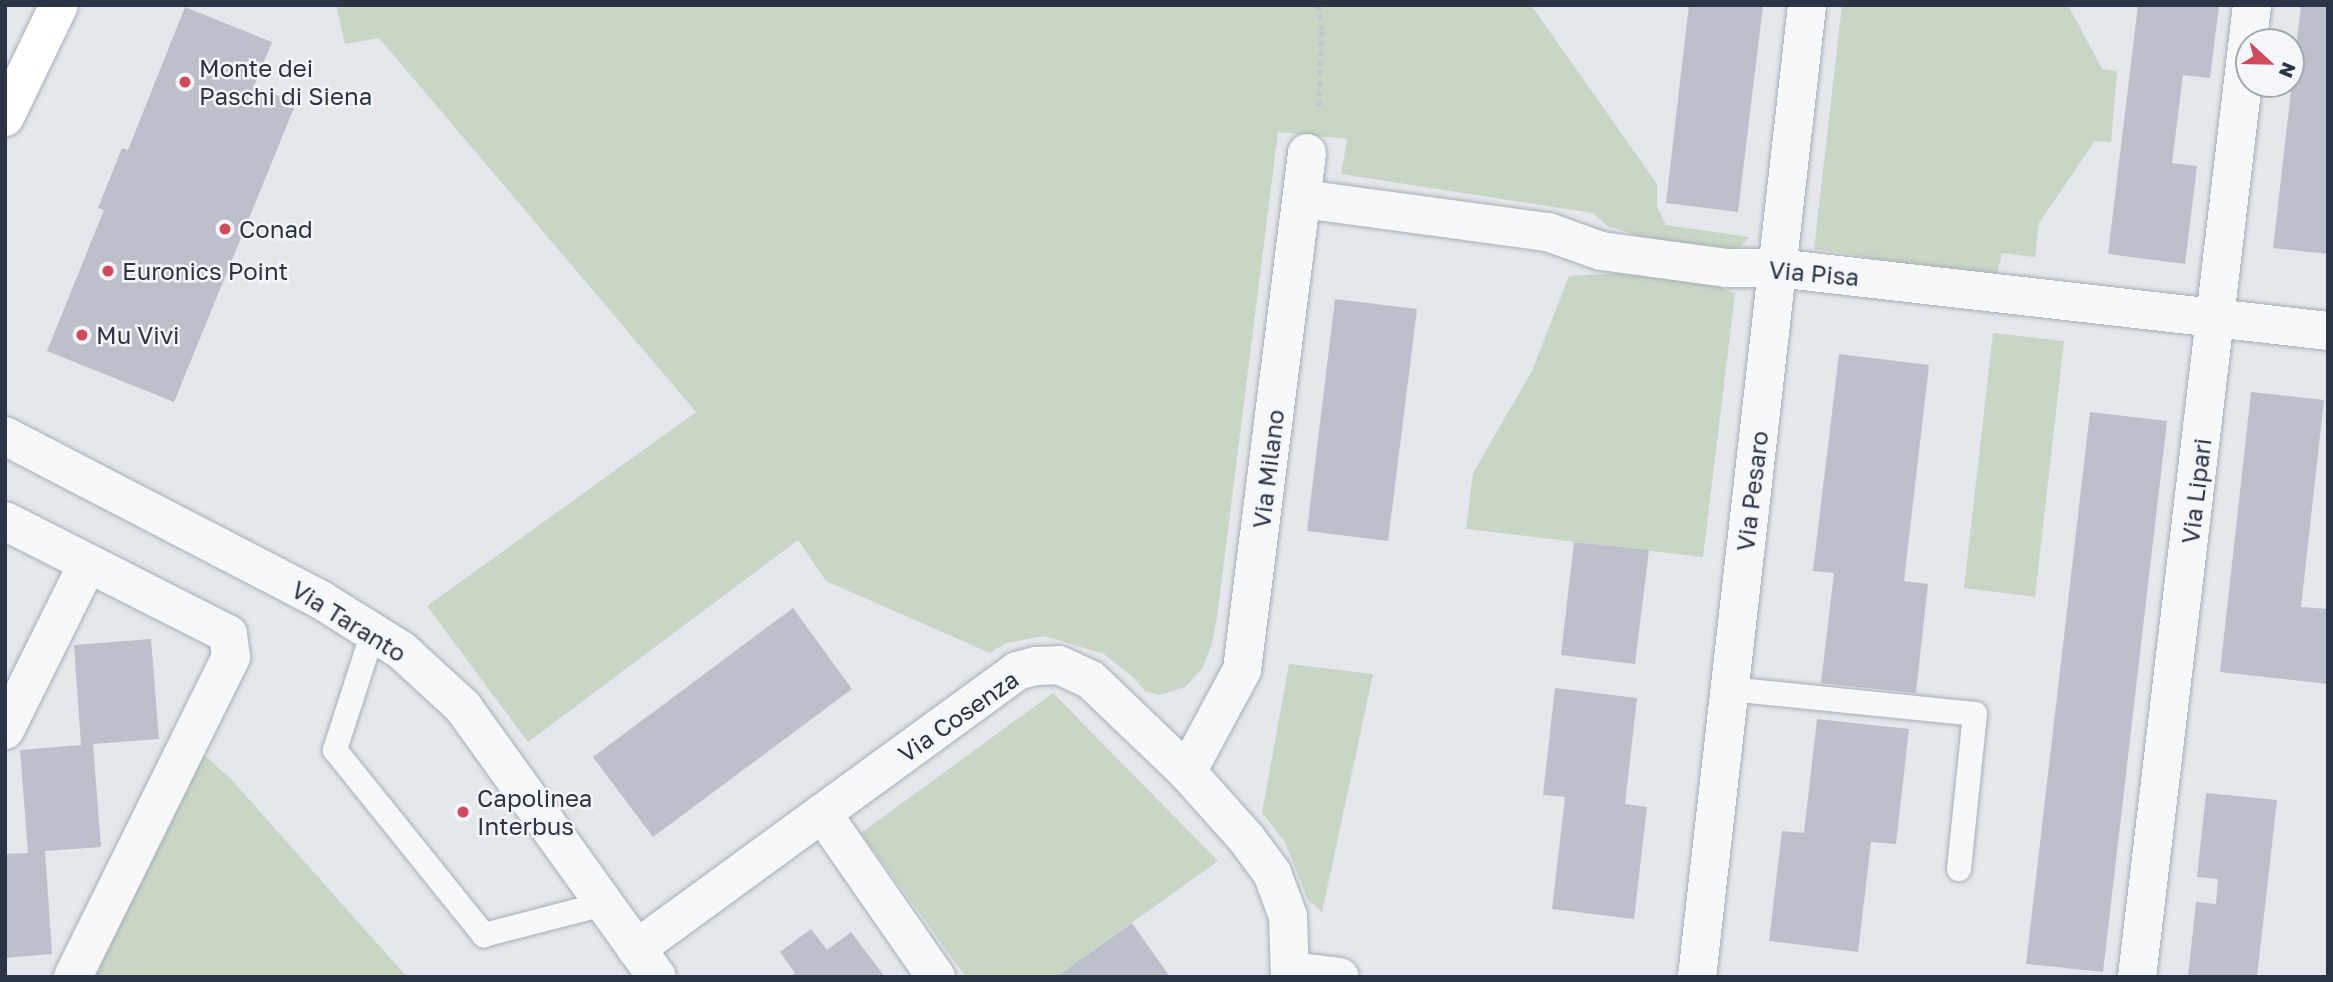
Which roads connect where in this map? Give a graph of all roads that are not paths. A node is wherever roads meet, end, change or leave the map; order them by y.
1 (59, 5) edge
2 (1807, 5) edge
3 (2252, 5) edge
4 (5, 117) edge
5 (1307, 153) road end
6 (1303, 199) junction
7 (1777, 268) junction
8 (2217, 317) junction
9 (2328, 331) edge
10 (5, 436) edge
11 (5, 522) edge
12 (88, 563) junction
13 (373, 632) junction
14 (1729, 689) junction
15 (5, 730) edge
16 (1187, 772) junction
17 (822, 813) junction
18 (1959, 869) dead end
19 (604, 904) junction
20 (647, 963) edge
21 (1290, 974) edge
22 (73, 977) edge
23 (936, 977) edge
24 (1340, 977) edge
25 (1697, 977) edge
26 (2137, 977) edge

1 - 4 street
2 - 7 street, Via Pesaro
3 - 8 street, Via Lipari
5 - 6 street, Via Milano
6 - 7 street, Via Pisa
6 - 16 street, Via Milano
7 - 8 street, Via Pisa
7 - 14 street, Via Pesaro
8 - 9 street, Via Pisa
8 - 26 street, Via Lipari
10 - 13 street, Via Taranto
11 - 12 street
12 - 15 street
12 - 22 street
13 - 19 street, Via Taranto
13 - 19 lane
14 - 18 lane
14 - 25 street, Via Pesaro
16 - 17 street, Via Cosenza
16 - 21 street, Via Cosenza
17 - 20 street, Via Cosenza
17 - 23 street
19 - 20 street, Via Taranto
21 - 24 street

